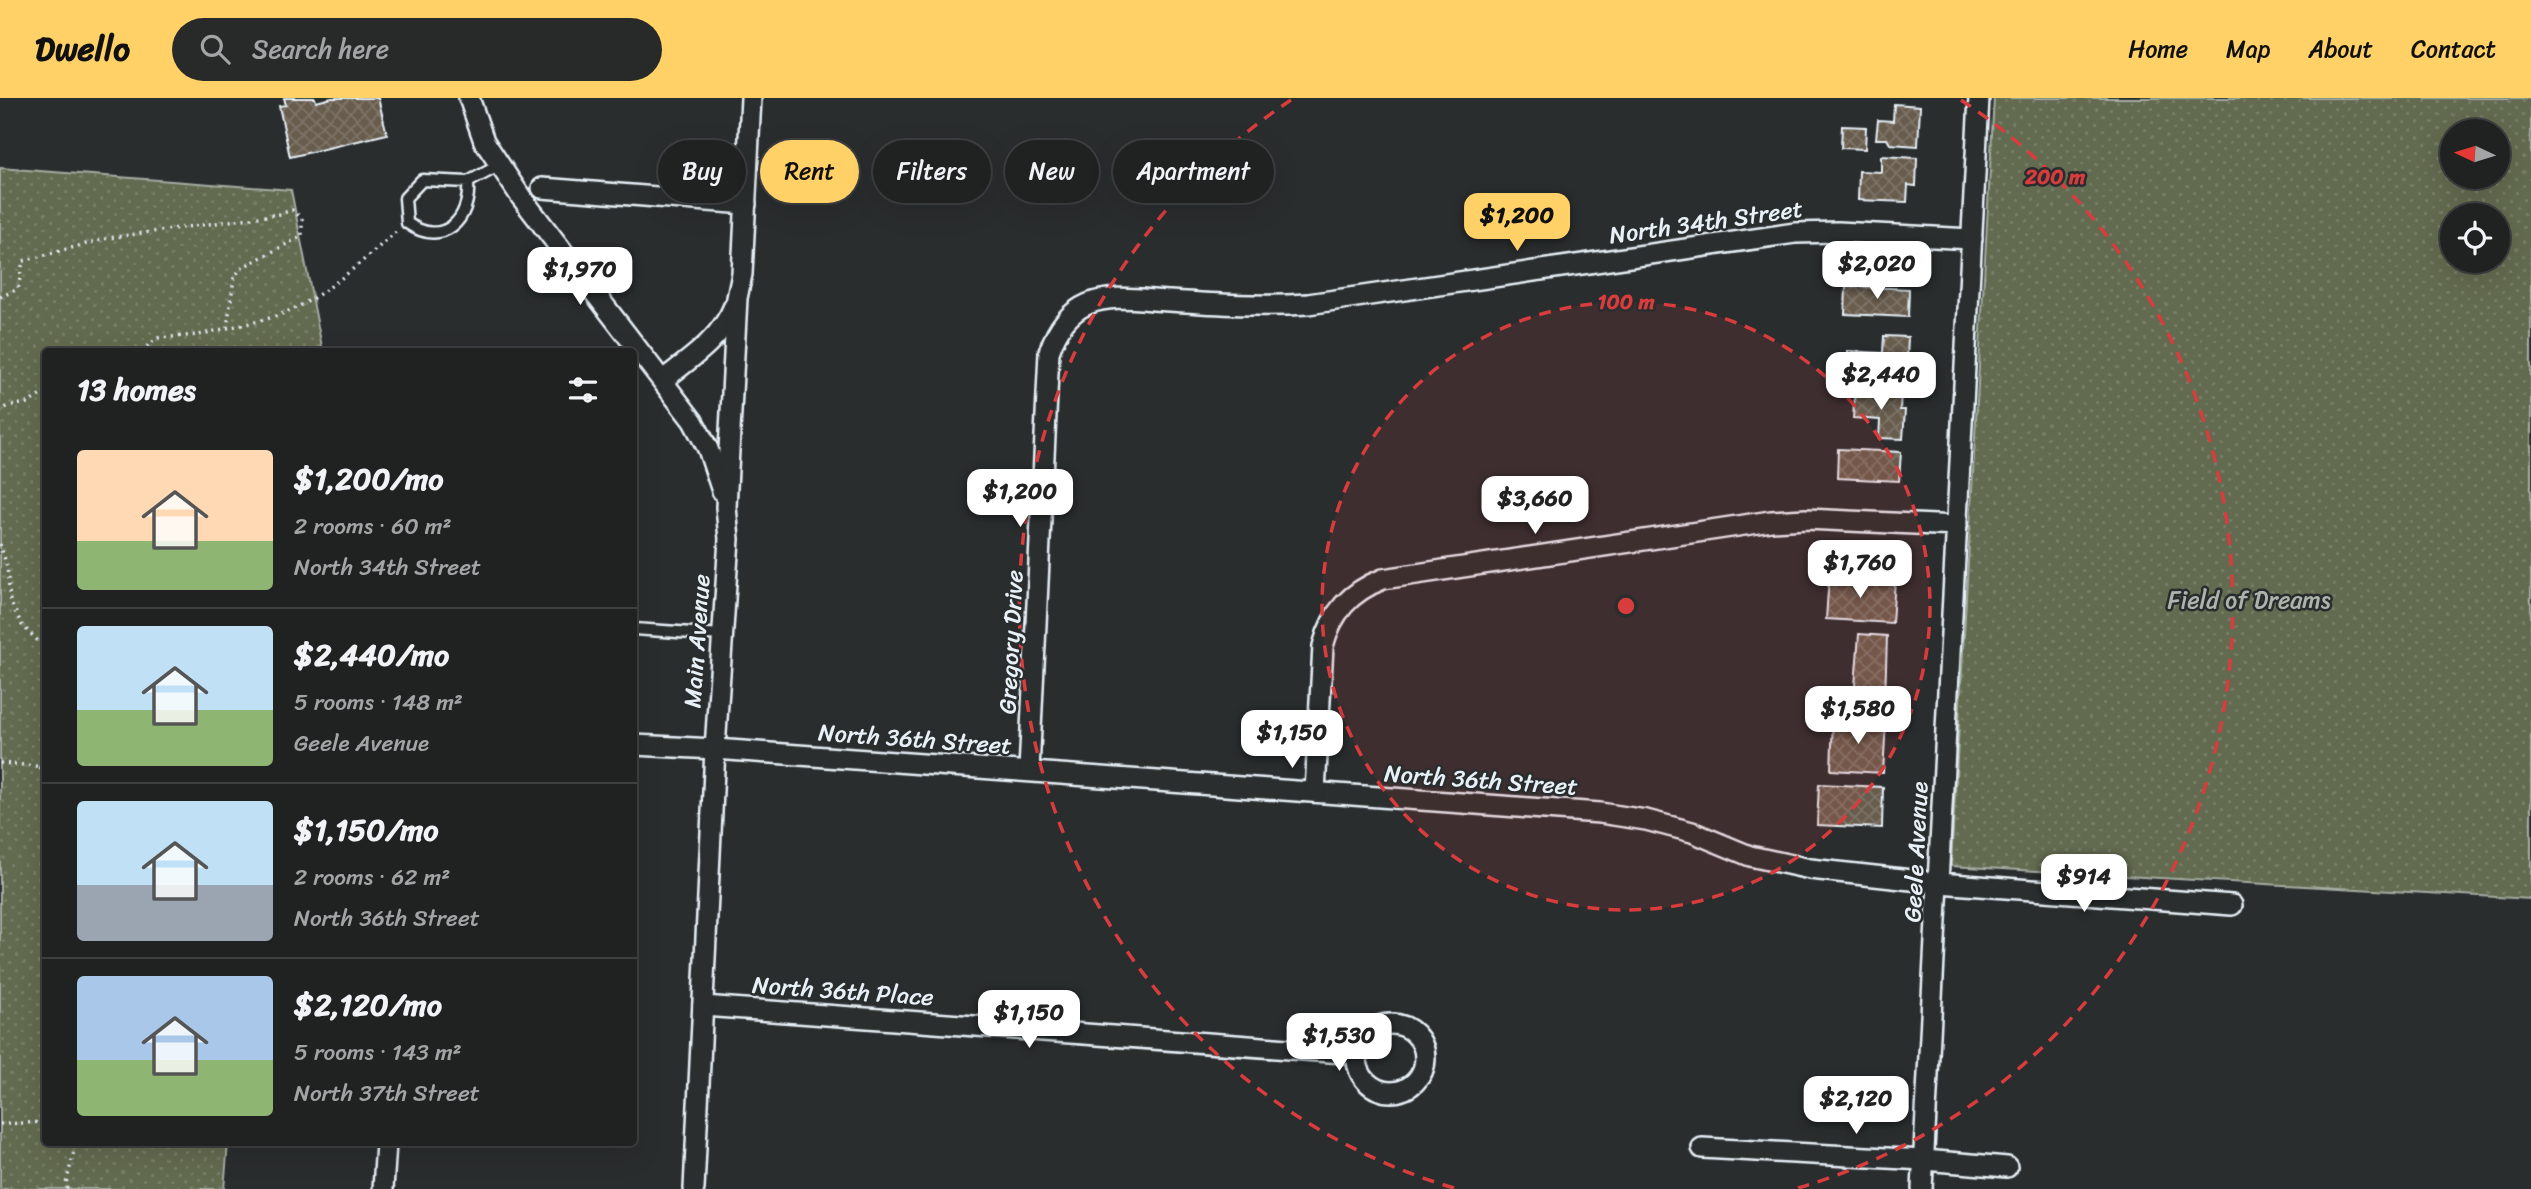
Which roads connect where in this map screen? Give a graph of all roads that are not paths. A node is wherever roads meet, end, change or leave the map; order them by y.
1 (469, 98) edge
2 (751, 98) edge
3 (1979, 98) edge
4 (500, 165) junction
5 (468, 182) junction
6 (542, 188) dead end
7 (746, 204) junction
8 (1972, 239) junction
9 (737, 298) junction
10 (1073, 312) joint
11 (663, 380) junction
12 (726, 507) junction
13 (1957, 526) junction
14 (637, 629) edge
15 (722, 635) junction
16 (637, 745) edge
17 (715, 749) junction
18 (1029, 771) junction
19 (1315, 792) junction
20 (1938, 883) junction
21 (2232, 905) dead end
22 (703, 1006) junction
23 (1357, 1054) dead end
24 (386, 1146) edge
25 (1702, 1148) dead end
26 (1924, 1160) junction
27 (2007, 1167) dead end
28 (383, 1189) edge
29 (694, 1189) edge
30 (1922, 1189) edge

1 - 4 street
2 - 7 street, Main Avenue
3 - 8 street, Geele Avenue
4 - 5 lane
4 - 11 street
5 - 5 lane
6 - 7 street
7 - 9 street, Main Avenue
8 - 10 street, North 34th Street
8 - 13 street, Geele Avenue
9 - 11 street
9 - 12 street, Main Avenue
10 - 18 street, Gregory Drive
11 - 12 street
12 - 15 street, Main Avenue
13 - 19 street
13 - 20 street, Geele Avenue
14 - 15 lane
15 - 17 street, Main Avenue
16 - 17 street, North 36th Street
17 - 18 street, North 36th Street
17 - 22 street, Main Avenue
18 - 19 street, North 36th Street
19 - 20 street, North 36th Street
20 - 21 street, North 36th Street
20 - 26 street, Geele Avenue
22 - 23 street, North 36th Place
22 - 29 street, Main Avenue
24 - 28 street
25 - 26 street
26 - 27 street
26 - 30 street, Geele Avenue

